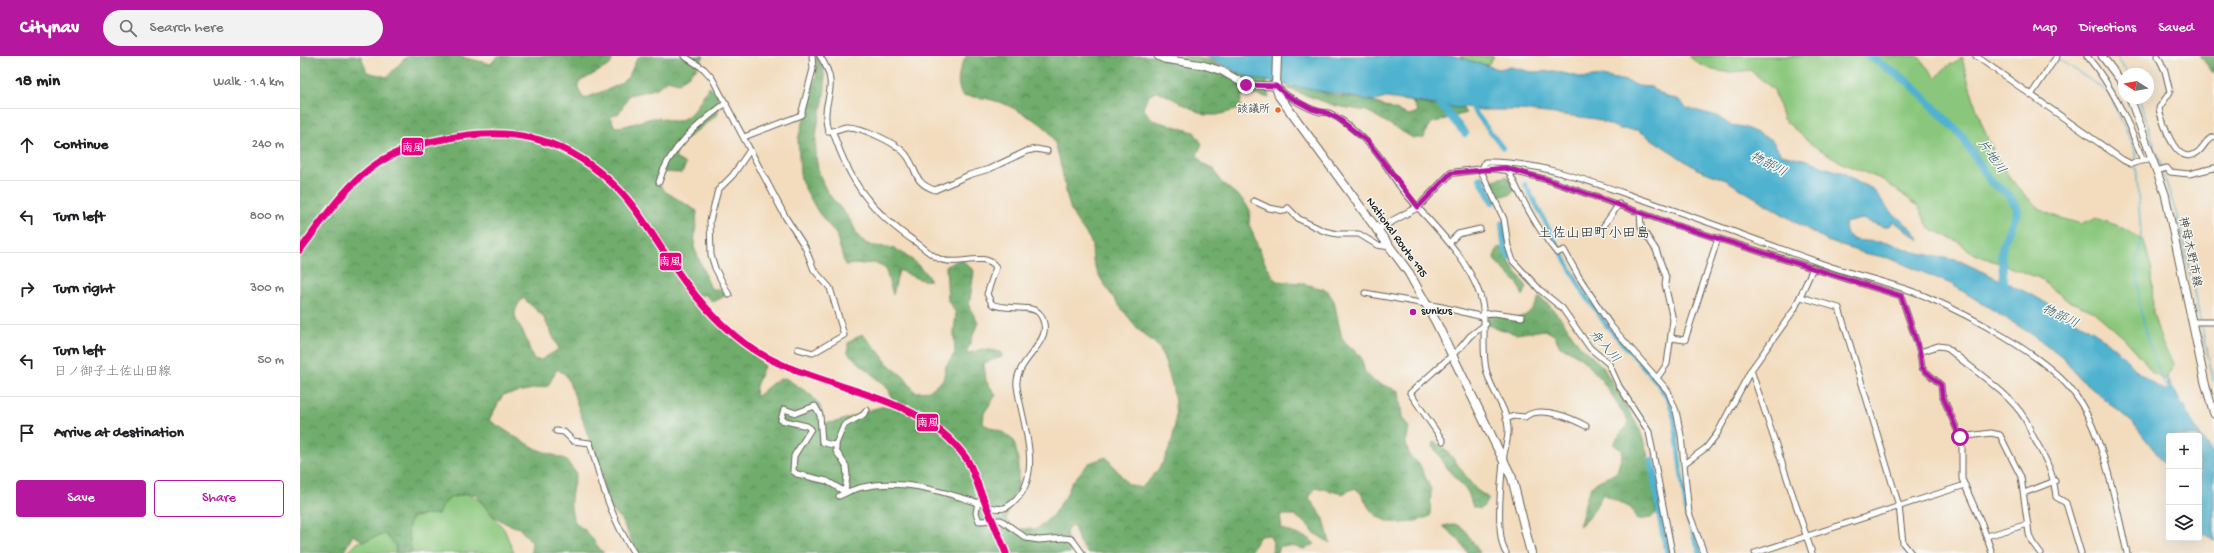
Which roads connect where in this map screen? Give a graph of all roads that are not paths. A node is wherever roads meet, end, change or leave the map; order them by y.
1 (684, 56) edge
2 (812, 56) edge
3 (820, 56) edge
4 (1158, 56) edge
5 (1277, 56) edge
6 (1976, 56) edge
7 (2087, 56) edge
8 (2102, 56) edge
9 (2158, 56) edge
10 (2055, 58) edge
11 (2118, 77) edge
12 (1276, 84) junction
13 (2031, 95) junction
14 (726, 103) junction
15 (2133, 104) edge
16 (833, 132) junction
17 (744, 137) junction
18 (2214, 137) edge
19 (750, 150) junction
20 (1047, 151) dead end
21 (2151, 158) junction
22 (2143, 161) junction
23 (2214, 168) edge
24 (1508, 170) junction
25 (1481, 171) junction
26 (2156, 171) junction
27 (659, 182) dead end
28 (1254, 201) dead end
29 (1619, 204) junction
30 (1418, 207) junction
31 (1640, 213) junction
32 (1480, 229) dead end
33 (1376, 230) junction
34 (1601, 230) dead end
35 (1718, 238) junction
36 (1450, 242) junction
37 (1390, 248) junction
38 (1813, 268) junction
39 (1365, 293) dead end
40 (729, 294) dead end
41 (1801, 297) junction
42 (1426, 304) junction
43 (1483, 316) junction
44 (1522, 317) dead end
45 (2193, 322) junction
46 (2214, 322) edge
47 (1486, 324) junction
48 (1672, 338) junction
49 (798, 349) dead end
50 (1920, 352) junction
51 (1453, 354) junction
52 (1751, 370) junction
53 (1657, 378) junction
54 (867, 410) dead end
55 (2214, 414) edge
56 (1506, 419) junction
57 (1586, 426) dead end
58 (556, 431) dead end
59 (1960, 437) junction
60 (1444, 441) dead end
61 (836, 444) junction
62 (1503, 460) junction
63 (1685, 463) junction
64 (2055, 481) junction
65 (1964, 485) junction
66 (845, 492) junction
67 (2024, 493) junction
68 (839, 496) dead end
69 (978, 502) junction
70 (1899, 506) junction
71 (2028, 524) junction
72 (1807, 536) junction
73 (1987, 536) junction
74 (634, 553) edge
75 (1082, 553) edge
76 (1506, 553) edge
77 (1531, 553) edge
78 (1672, 553) edge
79 (1704, 553) edge
80 (1755, 553) edge
81 (1812, 553) edge
82 (1911, 553) edge
83 (1992, 553) edge
84 (2040, 553) edge
85 (2081, 553) edge
86 (2127, 553) edge

1 - 14 street
2 - 17 street
3 - 16 street
4 - 12 main road
5 - 12 highway, National Route 195
6 - 13 street
7 - 22 street
8 - 11 main road
9 - 18 street
10 - 13 street
12 - 30 street
12 - 33 highway, National Route 195
13 - 22 street
14 - 17 street
14 - 27 street
15 - 21 main road, 神母木野市線
16 - 20 street
16 - 69 street
17 - 19 street
19 - 40 street
19 - 49 street
21 - 22 street
21 - 26 main road, 神母木野市線
23 - 26 street
24 - 25 street
24 - 29 street
24 - 53 street
25 - 30 street
25 - 78 street
25 - 86 street
26 - 45 main road, 神母木野市線
28 - 37 street
29 - 31 street
29 - 34 street
30 - 33 street
30 - 36 street
31 - 35 street
31 - 48 street
32 - 36 street
33 - 37 highway, National Route 195
35 - 38 street
35 - 48 street
36 - 43 street
37 - 42 highway, National Route 195
38 - 41 street
38 - 50 street
39 - 42 street
41 - 52 street
41 - 70 street
42 - 43 street
42 - 51 highway, National Route 195
43 - 44 street
43 - 47 street
45 - 46 street
45 - 55 main road, 神母木野市線
47 - 51 street
47 - 56 street
48 - 53 street
50 - 59 street
50 - 64 street
51 - 60 street
51 - 62 highway, National Route 195
52 - 63 street
52 - 72 street
53 - 63 street
54 - 61 street
56 - 57 street
56 - 62 street
58 - 74 street
59 - 65 street
59 - 67 street
61 - 66 street
61 - 66 street
62 - 76 street
62 - 77 highway, National Route 195
63 - 79 street
64 - 67 street
64 - 85 street
65 - 70 street
65 - 73 street
66 - 68 street
66 - 69 street
67 - 71 street
69 - 75 street
70 - 72 street
70 - 82 street
71 - 73 street
71 - 84 street
72 - 80 street
72 - 81 street
73 - 83 street

